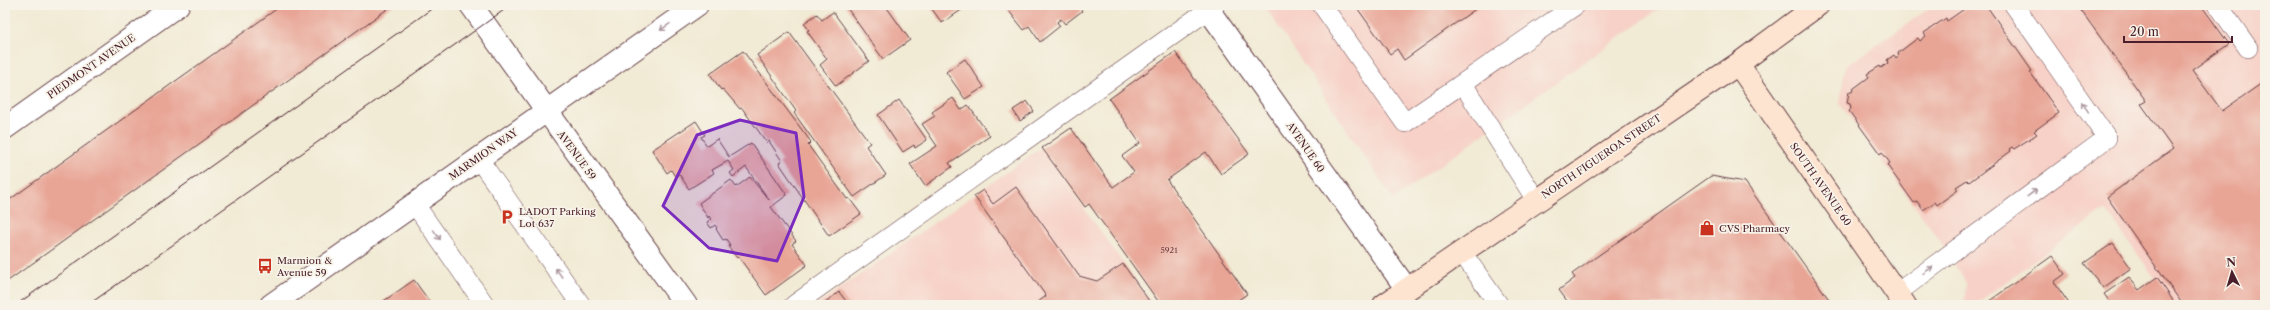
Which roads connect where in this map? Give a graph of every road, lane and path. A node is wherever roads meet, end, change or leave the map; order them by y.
1 (178, 5) edge
2 (470, 5) edge
3 (697, 5) edge
4 (1322, 5) edge
5 (1576, 5) edge
6 (1818, 5) edge
7 (2014, 5) edge
8 (2218, 5) edge
9 (1209, 6) edge
10 (2248, 48) dead end
11 (1738, 64) junction
12 (1463, 84) junction
13 (545, 111) junction
14 (5, 128) edge
15 (478, 158) junction
16 (1536, 200) junction
17 (414, 203) junction
18 (1461, 251) junction
19 (1406, 288) junction
20 (1901, 299) edge
21 (271, 305) edge
22 (485, 305) edge
23 (581, 305) edge
24 (686, 305) edge
25 (794, 305) edge
26 (1384, 305) edge
27 (1499, 305) edge

1 - 14 street, PIEDMONT AVENUE
2 - 13 street, AVENUE 59
3 -> 13 street, MARMION WAY
4 - 12 lane
5 - 12 lane
6 - 11 main road, NORTH FIGUEROA STREET
20 -> 7 lane
8 - 10 lane
9 - 19 street, AVENUE 60
9 - 25 lane
11 - 16 main road, NORTH FIGUEROA STREET
11 - 20 main road, SOUTH AVENUE 60
12 - 16 lane
13 - 15 street, MARMION WAY
13 - 24 street, AVENUE 59
15 - 17 street, MARMION WAY
23 -> 15 lane
16 - 18 main road, NORTH FIGUEROA STREET
17 - 21 street, MARMION WAY
17 -> 22 lane
18 - 19 main road, NORTH FIGUEROA STREET
18 - 27 lane
19 - 26 main road, NORTH FIGUEROA STREET

